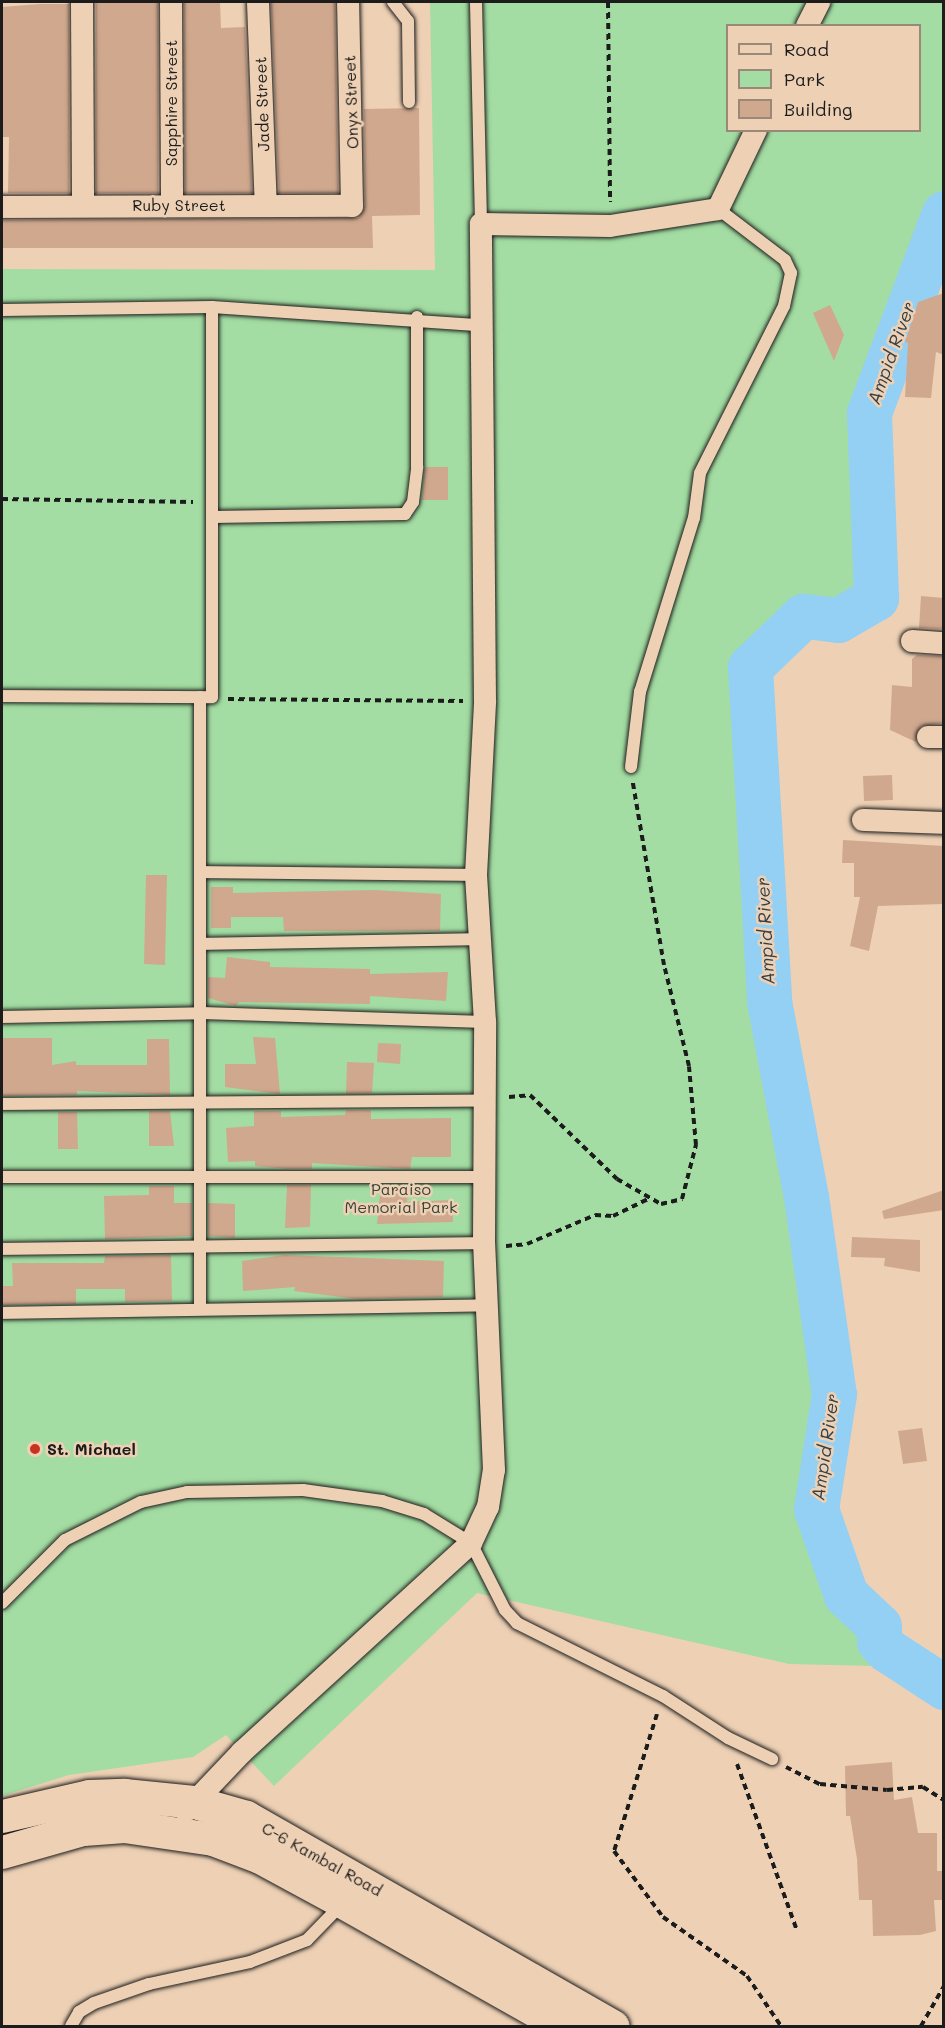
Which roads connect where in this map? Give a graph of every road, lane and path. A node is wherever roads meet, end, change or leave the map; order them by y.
1 (82, 2) edge
2 (171, 2) edge
3 (258, 2) edge
4 (348, 2) edge
5 (393, 2) edge
6 (476, 2) edge
7 (608, 2) edge
8 (819, 2) edge
9 (808, 24) edge
10 (409, 102) dead end
11 (755, 132) edge
12 (354, 202) joint
13 (172, 204) junction
14 (83, 206) junction
15 (266, 206) junction
16 (2, 207) edge
17 (718, 209) junction
18 (481, 224) junction
19 (610, 226) junction
20 (212, 307) junction
21 (2, 310) edge
22 (417, 317) junction
23 (479, 325) junction
24 (2, 499) edge
25 (212, 502) junction
26 (212, 517) junction
27 (912, 641) dead end
28 (944, 643) edge
29 (2, 696) edge
30 (206, 697) junction
31 (485, 701) junction
32 (631, 767) joint
33 (863, 820) dead end
34 (944, 823) edge
35 (200, 872) junction
36 (476, 875) junction
37 (480, 939) junction
38 (201, 944) junction
39 (202, 1013) junction
40 (2, 1017) edge
41 (485, 1022) junction
42 (482, 1101) junction
43 (2, 1104) edge
44 (202, 1104) junction
45 (2, 1177) edge
46 (486, 1177) junction
47 (201, 1180) junction
48 (651, 1198) junction
49 (484, 1244) junction
50 (201, 1246) junction
51 (2, 1249) edge
52 (487, 1305) junction
53 (200, 1307) junction
54 (2, 1313) edge
55 (471, 1543) junction
56 (2, 1602) edge
57 (663, 1696) junction
58 (728, 1738) junction
59 (772, 1759) joint
60 (944, 1800) edge
61 (194, 1802) junction
62 (2, 1816) edge
63 (169, 1830) junction
64 (2, 1852) edge
65 (343, 1902) junction
66 (797, 1931) dead end
67 (944, 1986) edge
68 (72, 2026) edge
69 (563, 2026) edge
70 (613, 2026) edge
71 (781, 2026) edge
72 (921, 2026) edge

1 - 14 street
2 - 13 street, Sapphire Street
3 - 15 street, Jade Street
4 - 12 street, Onyx Street
5 - 10 lane
6 - 18 lane
7 - 19 path
8 - 9 street
11 - 17 street
12 - 15 street, Ruby Street
13 - 14 street, Ruby Street
13 - 15 street, Ruby Street
14 - 16 street, Ruby Street
17 - 19 street
17 - 32 lane
18 - 19 street
18 - 23 street
20 - 21 lane
20 - 22 lane
20 - 25 lane
22 - 23 lane
22 - 26 lane
23 - 31 street
24 - 25 path
25 - 26 lane
26 - 30 lane
27 - 28 street
29 - 30 lane
30 - 31 path
30 - 35 lane
31 - 36 street
32 - 48 path
33 - 34 street
35 - 36 lane
35 - 38 lane
36 - 37 street
37 - 38 lane
37 - 41 street
38 - 39 lane
39 - 40 lane
39 - 41 lane
39 - 44 lane
41 - 42 street
42 - 44 lane
42 - 46 street
42 - 48 path
43 - 44 lane
44 - 47 lane
45 - 47 lane
46 - 47 lane
46 - 49 street
47 - 50 lane
48 - 49 path
49 - 50 lane
49 - 52 street
50 - 51 lane
50 - 53 lane
52 - 53 lane
52 - 55 street
53 - 54 lane
55 - 56 lane
55 - 57 lane
55 - 61 street
57 - 58 lane
57 - 71 path
58 - 59 lane
58 - 66 path
59 - 60 path
61 - 62 main road, C-6 Kambal Road
61 - 63 street
61 - 70 main road, C-6 Kambal Road
63 - 64 main road, C-6 Kambal Road
63 - 65 main road, C-6 Kambal Road
65 - 68 lane
65 - 69 main road, C-6 Kambal Road
67 - 72 path

